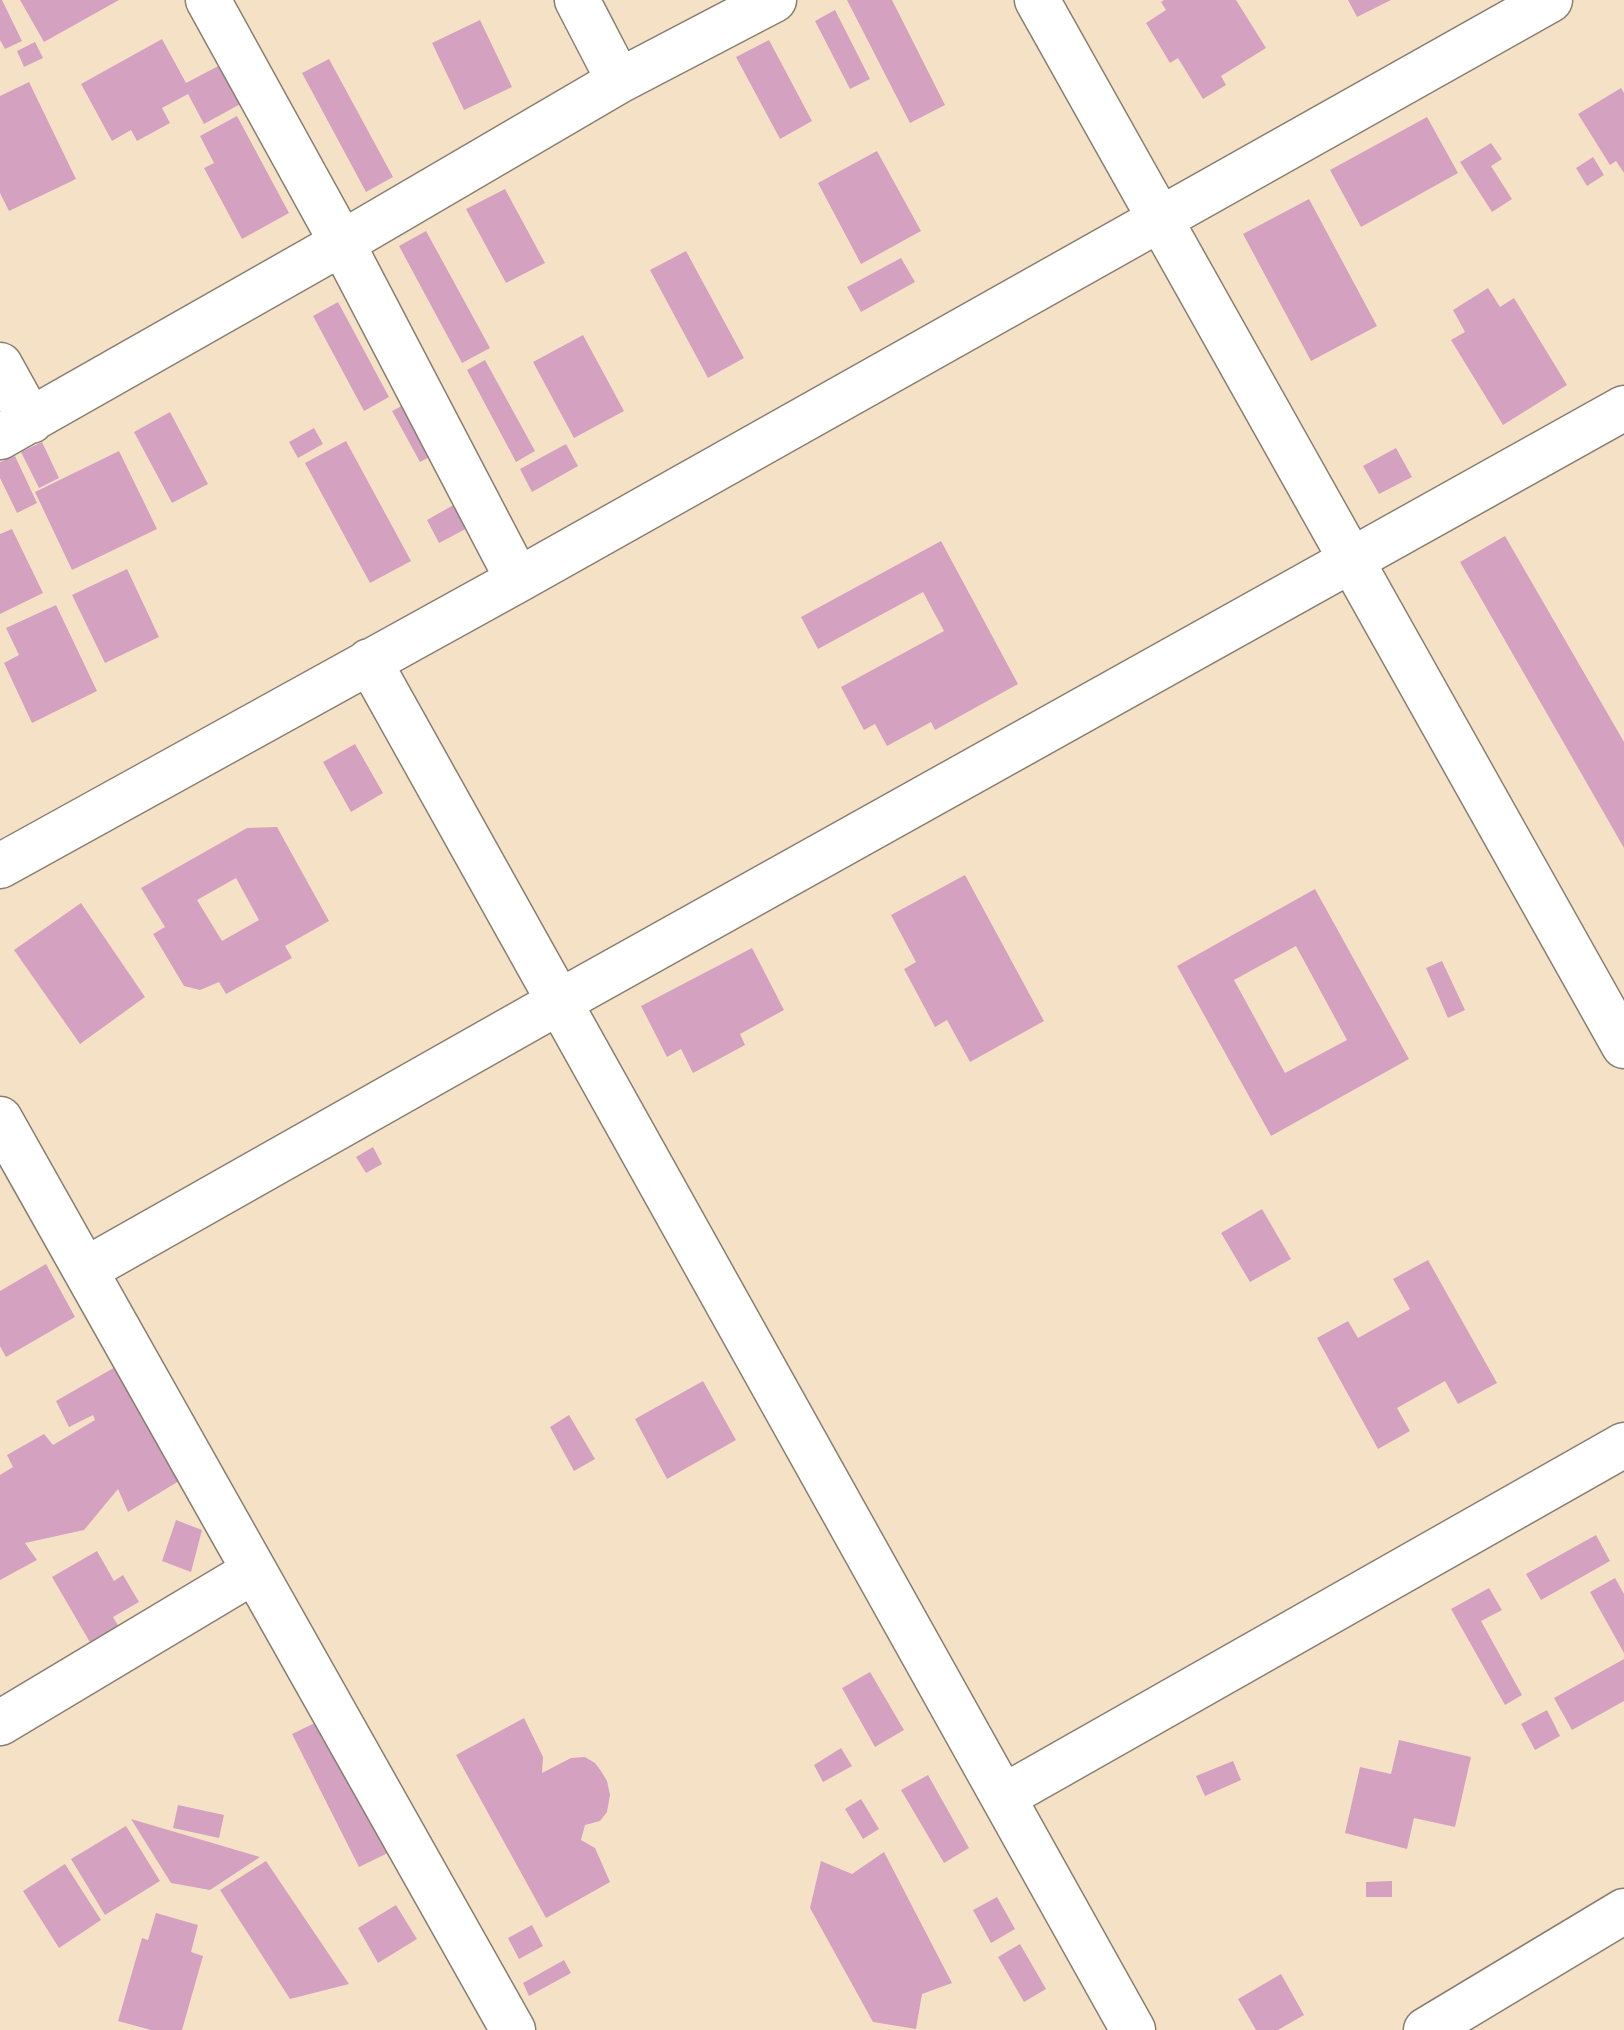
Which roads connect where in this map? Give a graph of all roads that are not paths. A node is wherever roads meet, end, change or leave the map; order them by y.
1 (208, 0) edge
2 (577, 0) edge
3 (774, 0) edge
4 (1037, 0) edge
5 (1550, 0) edge
6 (619, 81) junction
7 (1161, 220) junction
8 (342, 243) junction
9 (0, 365) edge
10 (1624, 408) edge
11 (15, 429) edge
12 (1351, 560) junction
13 (518, 580) junction
14 (369, 661) junction
15 (0, 866) edge
16 (559, 1002) junction
17 (1619, 1026) edge
18 (0, 1119) edge
19 (85, 1270) junction
20 (1624, 1445) edge
21 (254, 1571) junction
22 (0, 1723) edge
23 (1003, 1797) junction
24 (1624, 1911) edge
25 (513, 2030) edge
26 (1133, 2030) edge
27 (1426, 2030) edge

1 - 8 street
2 - 6 street
3 - 6 street
4 - 7 street
5 - 7 street
6 - 8 street
7 - 12 street
7 - 13 street
8 - 11 street
8 - 13 street
9 - 11 street
10 - 12 street
12 - 16 street
12 - 17 street
13 - 14 street
14 - 15 street
14 - 16 street
16 - 19 street
16 - 23 street
18 - 19 street
19 - 21 street
20 - 23 street
21 - 22 street
21 - 25 street
23 - 26 street
24 - 27 street

